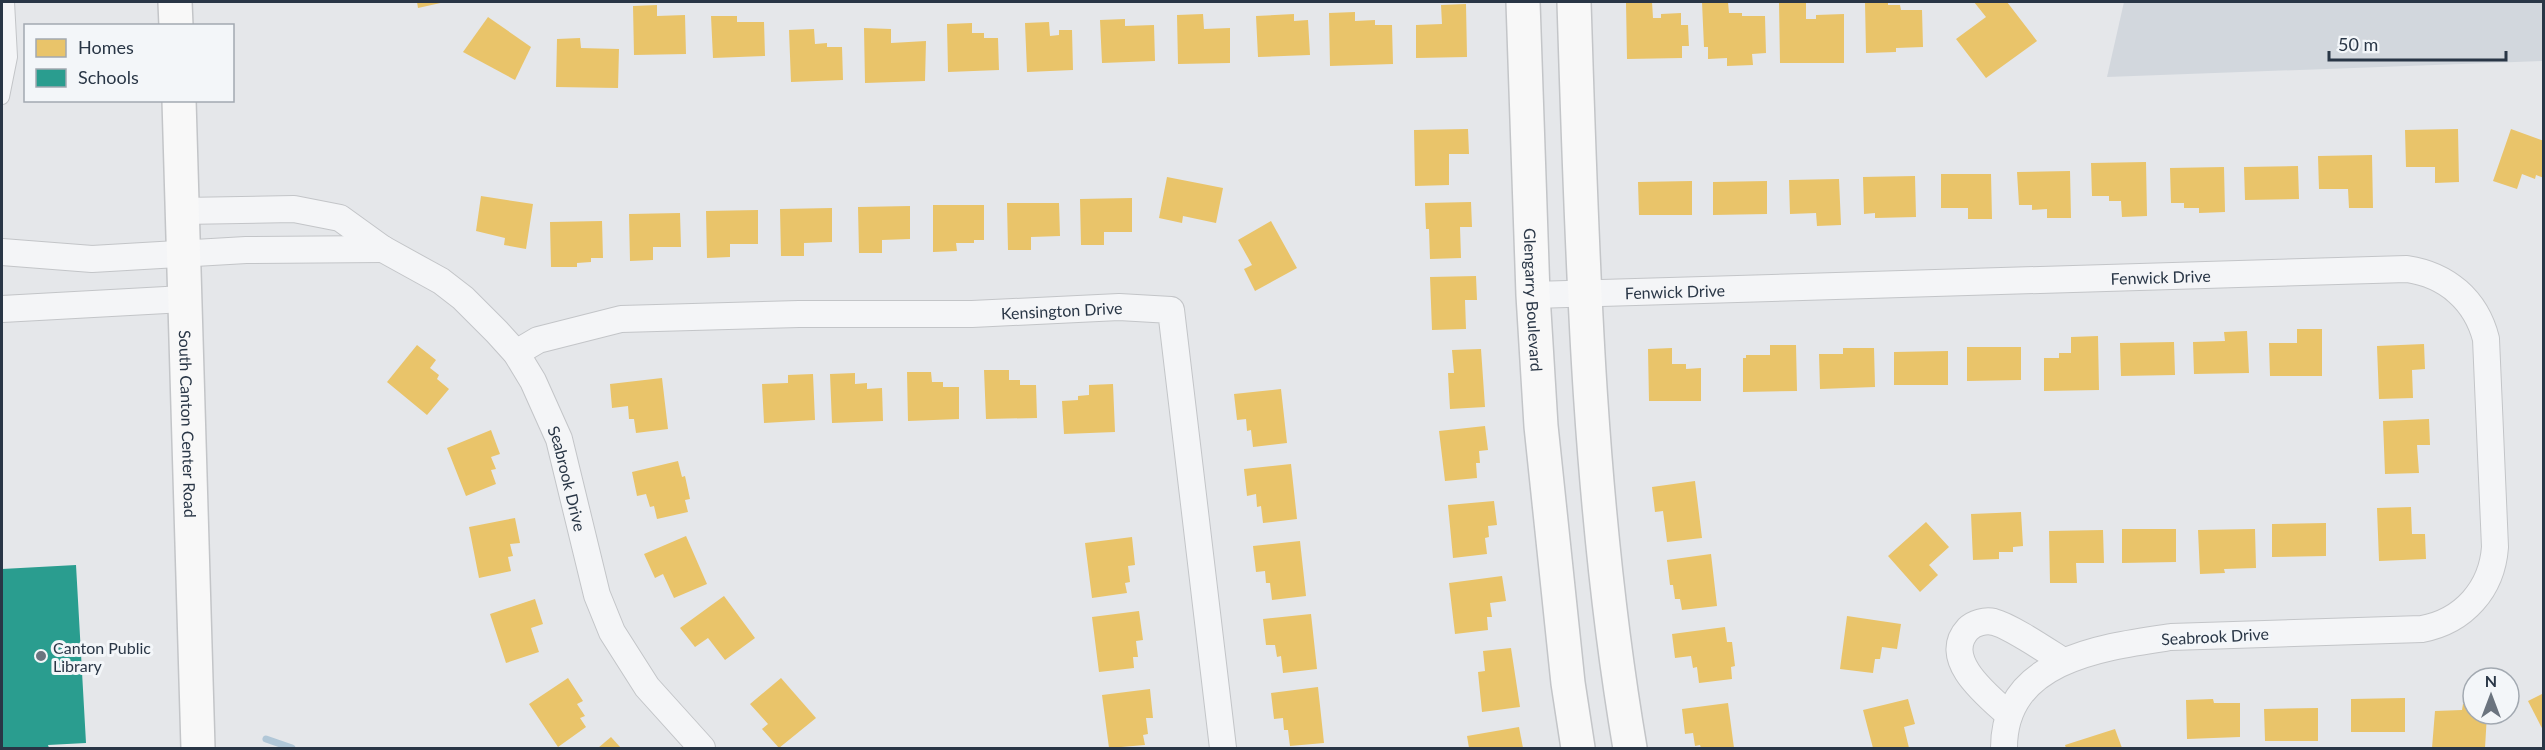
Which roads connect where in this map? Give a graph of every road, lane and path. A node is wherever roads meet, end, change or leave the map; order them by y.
1 (8, 2) edge
2 (175, 2) edge
3 (1523, 2) edge
4 (1574, 2) edge
5 (176, 24) edge
6 (2, 97) edge
7 (178, 102) edge
8 (182, 211) junction
9 (383, 249) junction
10 (2, 252) edge
11 (183, 253) junction
12 (1584, 294) junction
13 (1533, 295) junction
14 (183, 299) junction
15 (2, 309) edge
16 (516, 353) junction
17 (1609, 592) junction
18 (1559, 599) junction
19 (2474, 602) joint
20 (2063, 661) junction
21 (2009, 715) junction
22 (198, 748) edge
23 (702, 748) edge
24 (1223, 748) edge
25 (1578, 748) edge
26 (1629, 748) edge
27 (2004, 748) edge

1 - 6 lane
2 - 5 street
3 - 13 street, Glengarry Boulevard
4 - 12 street
7 - 8 street, South Canton Center Road
8 - 9 street, Seabrook Drive
8 - 11 street, South Canton Center Road
9 - 11 street, Seabrook Drive
9 - 16 street, Seabrook Drive
10 - 11 street, Seabrook Drive
11 - 14 street, South Canton Center Road
12 - 13 street, Fenwick Drive
12 - 17 street
12 - 19 street, Fenwick Drive
13 - 18 street, Glengarry Boulevard
14 - 15 street
14 - 22 street, South Canton Center Road
16 - 23 street, Seabrook Drive
16 - 24 street, Kensington Drive
17 - 18 street
17 - 26 street
18 - 25 street, Glengarry Boulevard
19 - 20 street, Seabrook Drive
20 - 21 street, Seabrook Drive
20 - 21 street
21 - 27 street, Seabrook Drive

